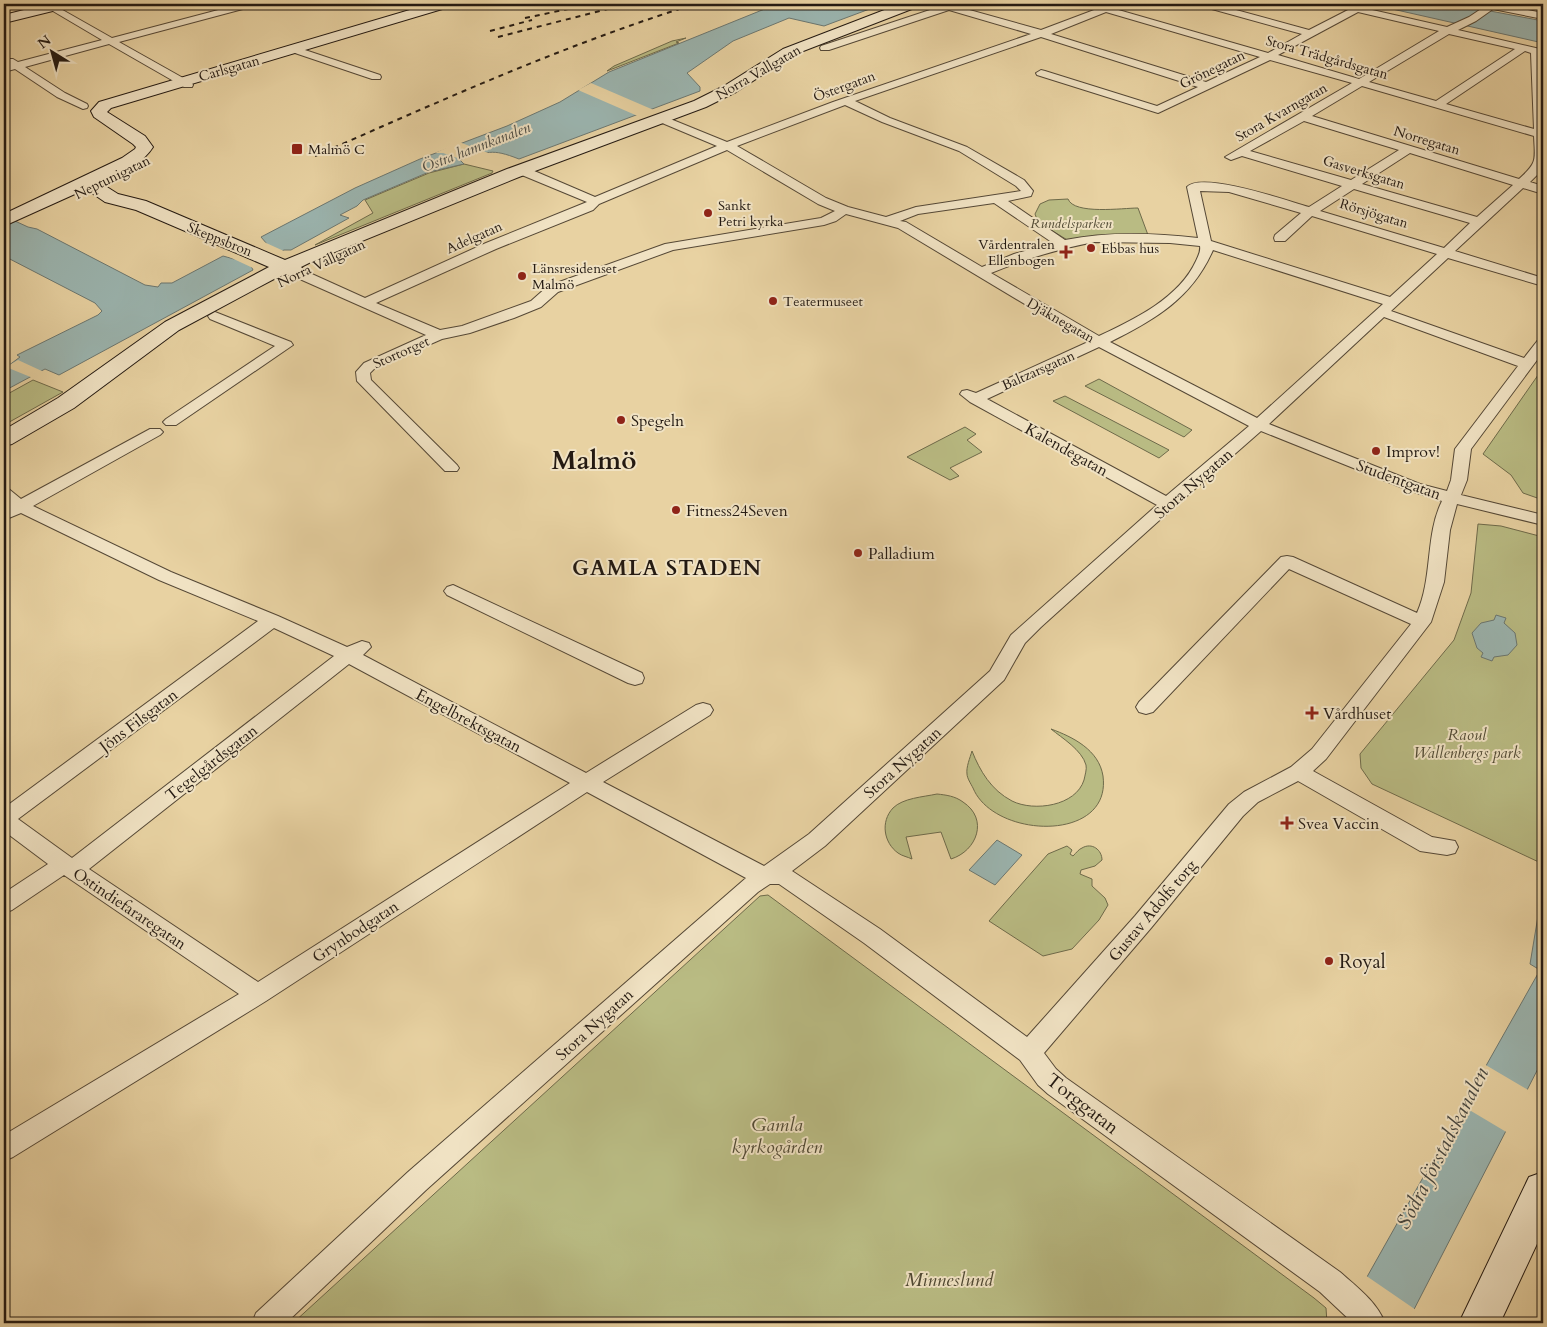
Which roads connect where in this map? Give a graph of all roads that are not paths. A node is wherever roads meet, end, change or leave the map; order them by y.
1 (251, 4) edge
2 (912, 4) edge
3 (938, 4) edge
4 (1118, 4) edge
5 (1204, 4) edge
6 (1335, 4) edge
7 (1478, 4) edge
8 (51, 5) edge
9 (432, 5) edge
10 (1490, 6) edge
11 (949, 7) junction
12 (1105, 9) junction
13 (1358, 9) junction
14 (4, 14) edge
15 (1543, 16) edge
16 (4, 19) edge
17 (1448, 30) junction
18 (1043, 34) junction
19 (1311, 34) junction
20 (112, 42) junction
21 (825, 48) dead end
22 (1523, 48) junction
23 (296, 51) junction
24 (1269, 56) junction
25 (4, 58) edge
26 (16, 66) junction
27 (4, 69) edge
28 (1041, 73) dead end
29 (381, 76) dead end
30 (1361, 83) junction
31 (185, 84) junction
32 (1207, 86) junction
33 (846, 101) junction
34 (1438, 104) junction
35 (106, 109) junction
36 (1303, 117) junction
37 (660, 118) junction
38 (1540, 134) junction
39 (1253, 145) junction
40 (726, 146) junction
41 (1408, 149) junction
42 (1236, 154) joint
43 (524, 172) junction
44 (1358, 181) junction
45 (96, 183) junction
46 (1520, 184) junction
47 (1193, 186) joint
48 (1543, 190) edge
49 (997, 199) junction
50 (595, 201) junction
51 (844, 210) junction
52 (1311, 211) junction
53 (885, 219) junction
54 (8, 222) edge
55 (1479, 222) junction
56 (1280, 238) dead end
57 (1206, 243) junction
58 (1063, 244) junction
59 (1448, 252) junction
60 (284, 266) junction
61 (982, 272) junction
62 (1543, 282) edge
63 (366, 302) junction
64 (1387, 307) junction
65 (215, 316) junction
66 (438, 335) junction
67 (1099, 342) junction
68 (1543, 343) edge
69 (1527, 364) junction
70 (970, 396) joint
71 (171, 422) dead end
72 (1260, 425) junction
73 (155, 432) dead end
74 (4, 439) edge
75 (4, 450) edge
76 (450, 468) dead end
77 (4, 493) edge
78 (1451, 498) junction
79 (1168, 504) junction
80 (20, 506) junction
81 (4, 515) edge
82 (1543, 520) edge
83 (453, 591) dead end
84 (272, 620) junction
85 (1422, 622) junction
86 (355, 651) junction
87 (635, 678) dead end
88 (1146, 707) dead end
89 (703, 710) dead end
90 (1290, 776) junction
91 (586, 783) junction
92 (4, 820) edge
93 (1447, 848) dead end
94 (69, 867) junction
95 (767, 876) junction
96 (4, 904) edge
97 (258, 994) junction
98 (1029, 1052) junction
99 (4, 1149) edge
100 (1543, 1190) edge
101 (266, 1323) edge
102 (1372, 1323) edge
103 (1480, 1323) edge

1 - 20 street
2 - 37 main road, Norra Vallgatan
3 - 11 street
4 - 12 street, Östergatan
5 - 19 street
6 - 13 street
7 - 10 street
8 - 14 main road
8 - 16 main road
8 - 20 street
9 - 23 main road, Carlsgatan
10 - 15 street
10 - 17 street
11 - 18 street
11 - 21 street, Norra Vallgatan
12 - 18 street, Östergatan
12 - 24 street, Stora Trädgårdsgatan
13 - 17 street
13 - 19 street, Grönegatan
17 - 22 street
17 - 30 street, Stora Kvarngatan
18 - 32 street
18 - 33 street, Östergatan
19 - 24 street, Grönegatan
20 - 26 street
20 - 31 street
22 - 34 street
22 - 38 street, Stora Nygatan
23 - 29 street
23 - 31 main road, Carlsgatan
24 - 30 street, Stora Trädgårdsgatan
24 - 32 street, Grönegatan
25 - 26 street
26 - 27 street
26 - 35 street
28 - 32 street, Grönegatan
30 - 34 street, Stora Trädgårdsgatan
30 - 36 street, Stora Kvarngatan
31 - 35 main road, Carlsgatan
33 - 40 street, Östergatan
33 - 49 street
34 - 38 street, Stora Trädgårdsgatan
35 - 45 main road, Neptunigatan
36 - 39 street, Stora Kvarngatan
36 - 41 street, Norregatan
37 - 40 street, Djäknegatan
37 - 43 main road, Norra Vallgatan
38 - 46 street, Stora Nygatan
39 - 42 street, Stora Kvarngatan
39 - 44 street, Gasverksgatan
40 - 50 street, Östergatan
40 - 51 street, Djäknegatan
41 - 44 street, Gasverksgatan
41 - 46 street, Norregatan
42 - 44 street, Gasverksgatan
43 - 50 street
43 - 60 main road, Norra Vallgatan
44 - 52 street
44 - 55 street, Gasverksgatan
45 - 54 main road, Neptunigatan
45 - 60 main road, Skeppsbron
46 - 48 street, Norregatan
46 - 55 street, Stora Nygatan
47 - 52 street, Rörsjögatan
47 - 57 street, Baltzarsgatan
49 - 53 street
49 - 58 street
50 - 63 street, Adelgatan
51 - 53 street, Djäknegatan
51 - 66 street, Stortorget
52 - 56 street
52 - 59 street, Rörsjögatan
53 - 61 street, Djäknegatan
55 - 59 street, Stora Nygatan
57 - 58 street
57 - 64 street
57 - 67 street, Baltzarsgatan
58 - 61 street
59 - 62 street, Rörsjögatan
59 - 64 street, Stora Nygatan
60 - 63 street
60 - 65 main road, Norra Vallgatan
60 - 74 main road, Norra Vallgatan
61 - 67 street, Djäknegatan
63 - 66 street
64 - 69 street
64 - 72 street, Stora Nygatan
65 - 71 street
65 - 75 main road, Norra Vallgatan
66 - 76 street, Stortorget
67 - 70 street, Baltzarsgatan
67 - 72 street, Djäknegatan
68 - 69 street, Gustav Adolfs torg
69 - 78 street, Gustav Adolfs torg
70 - 79 street, Kalendegatan
72 - 78 street, Studentgatan
72 - 79 street, Stora Nygatan
73 - 80 street
77 - 80 street, Engelbrektsgatan
78 - 82 street, Studentgatan
78 - 85 street, Gustav Adolfs torg
79 - 95 street, Stora Nygatan
80 - 81 street
80 - 84 street, Engelbrektsgatan
83 - 87 street
84 - 86 street, Engelbrektsgatan
84 - 92 street, Jöns Filsgatan
85 - 88 street
85 - 90 street, Gustav Adolfs torg
86 - 91 street, Engelbrektsgatan
86 - 94 street, Tegelgårdsgatan
89 - 91 street, Grynbodgatan
90 - 93 street
90 - 98 street, Gustav Adolfs torg
91 - 95 street, Engelbrektsgatan
91 - 97 street, Grynbodgatan
92 - 94 street, Ostindiefararegatan
94 - 96 street, Tegelgårdsgatan
94 - 97 street, Ostindiefararegatan
95 - 98 street, Torggatan
95 - 101 street, Stora Nygatan
97 - 99 street, Grynbodgatan
98 - 102 street, Torggatan
100 - 103 main road

